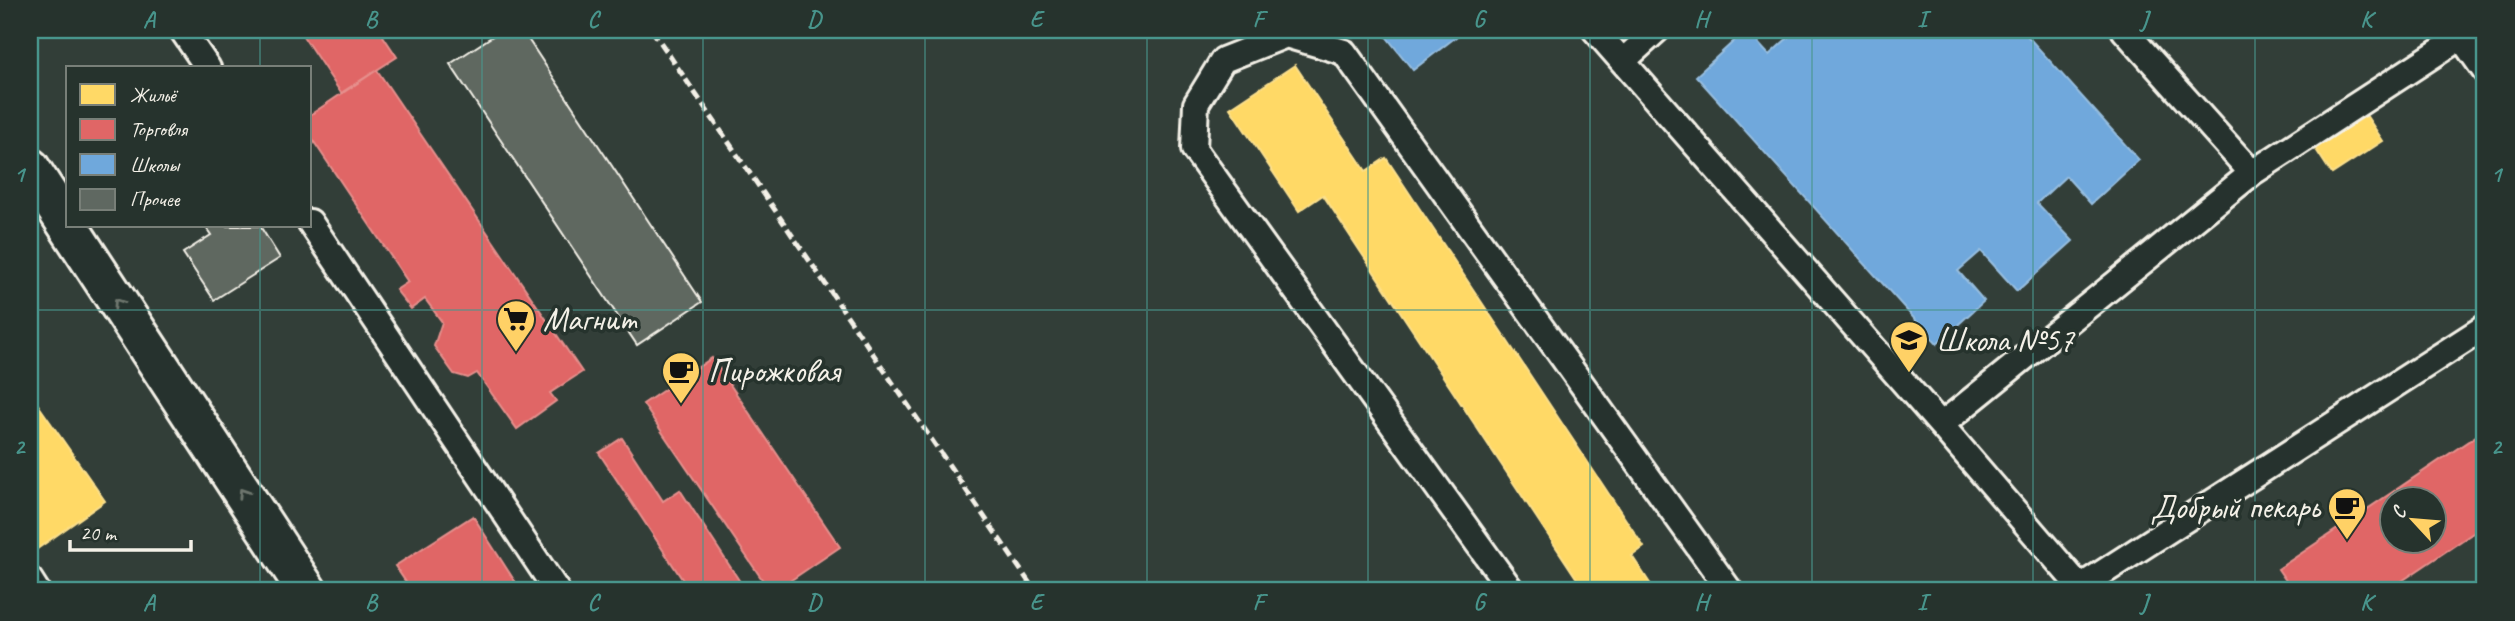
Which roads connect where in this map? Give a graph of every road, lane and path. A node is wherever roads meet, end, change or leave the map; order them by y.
1 (182, 30) edge
2 (1595, 30) edge
3 (1657, 30) edge
4 (2123, 30) edge
5 (2458, 33) edge
6 (1623, 61) junction
7 (207, 66) edge
8 (2485, 71) edge
9 (30, 168) edge
10 (2252, 173) junction
11 (66, 223) edge
12 (312, 225) edge
13 (69, 228) edge
14 (2485, 327) edge
15 (1941, 425) junction
16 (30, 580) edge
17 (2077, 589) edge
18 (37, 591) edge
19 (307, 591) edge
20 (557, 591) edge
21 (1512, 591) edge
22 (1730, 591) edge

1 - 7 lane
2 - 6 lane
3 - 6 lane
4 - 10 lane
5 - 8 lane
5 - 10 lane
6 - 15 lane
11 -> 9 main road
10 - 15 lane
12 - 20 lane
19 -> 13 main road
14 - 17 lane
15 - 17 lane
16 - 18 lane
21 - 22 lane

